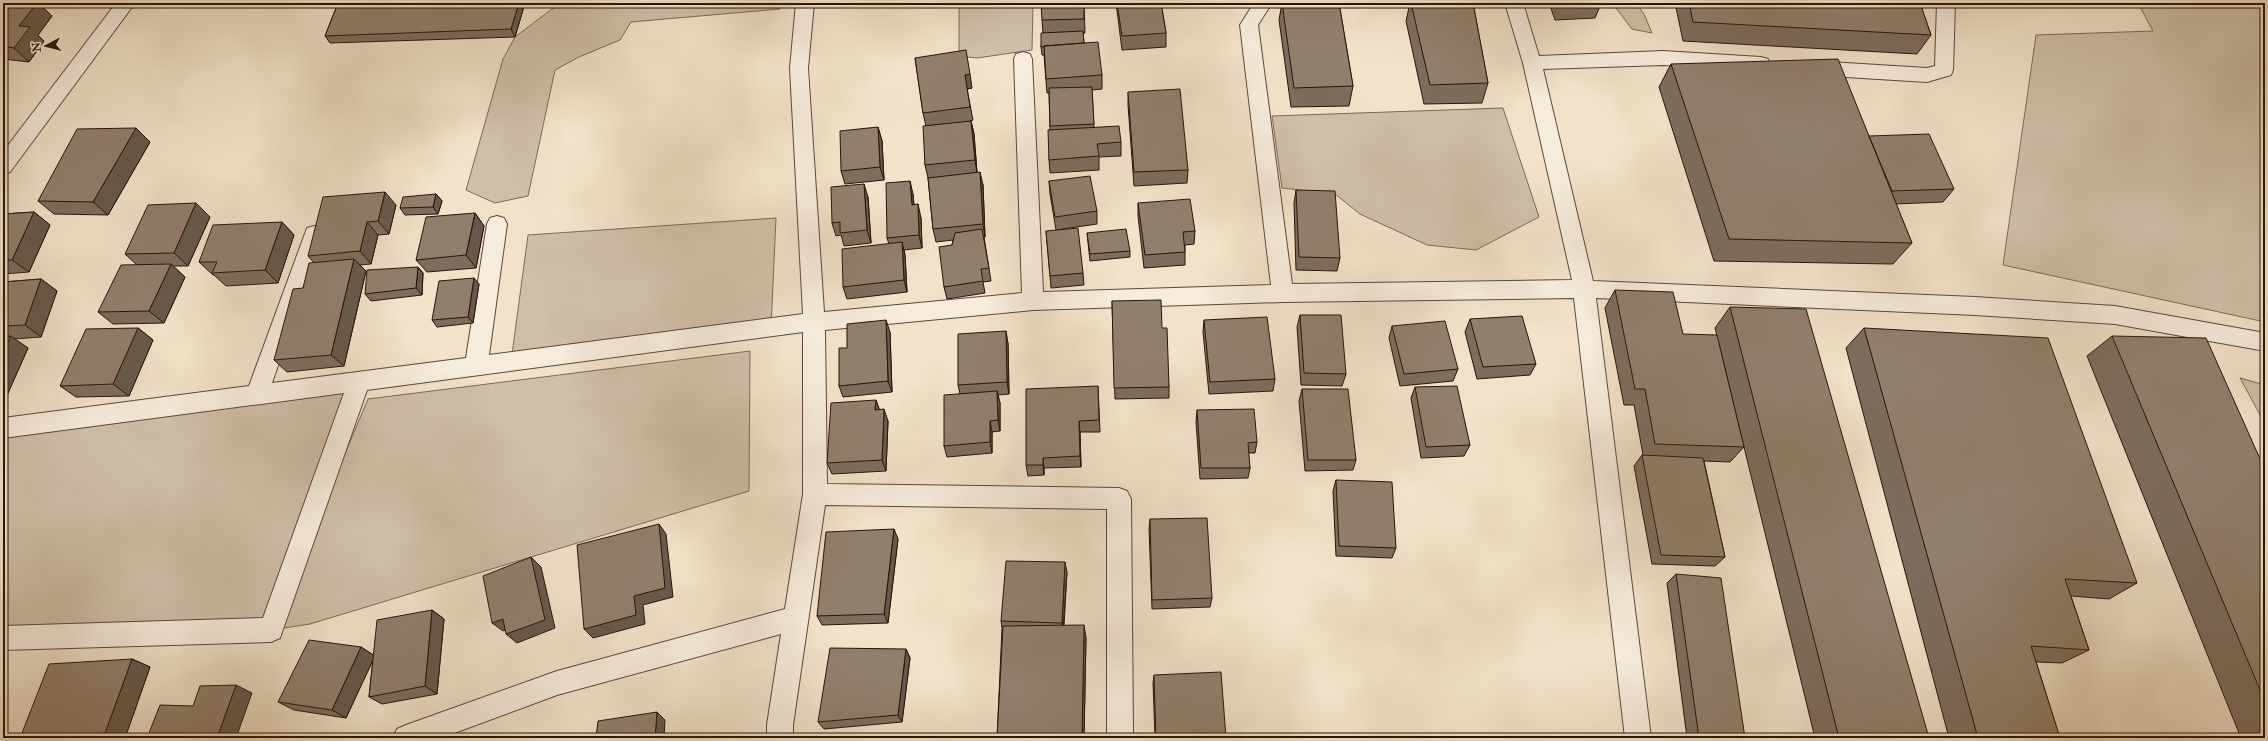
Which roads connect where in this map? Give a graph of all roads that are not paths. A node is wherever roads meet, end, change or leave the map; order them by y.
1 (126, 3) edge
2 (805, 3) edge
3 (1263, 3) edge
4 (1514, 3) edge
5 (1946, 3) edge
6 (1023, 59) dead end
7 (1532, 63) junction
8 (3, 167) edge
9 (497, 224) dead end
10 (314, 234) edge
11 (1584, 289) junction
12 (1283, 293) junction
13 (1033, 301) junction
14 (814, 322) junction
15 (2265, 342) edge
16 (476, 366) junction
17 (359, 382) junction
18 (257, 395) junction
19 (3, 428) edge
20 (815, 494) junction
21 (796, 618) junction
22 (3, 638) edge
23 (1120, 733) dead end
24 (406, 738) edge
25 (780, 738) edge
26 (1638, 738) edge

1 - 8 street
2 - 14 street
3 - 12 street
4 - 7 street
5 - 7 street
6 - 13 street
7 - 11 street
9 - 16 street
10 - 18 street
11 - 12 street
11 - 15 street
11 - 26 street
12 - 13 street
13 - 14 street
14 - 16 street
14 - 20 street
16 - 17 street
17 - 18 street
17 - 22 street
18 - 19 street
20 - 21 street
20 - 23 street
21 - 24 street
21 - 25 street

